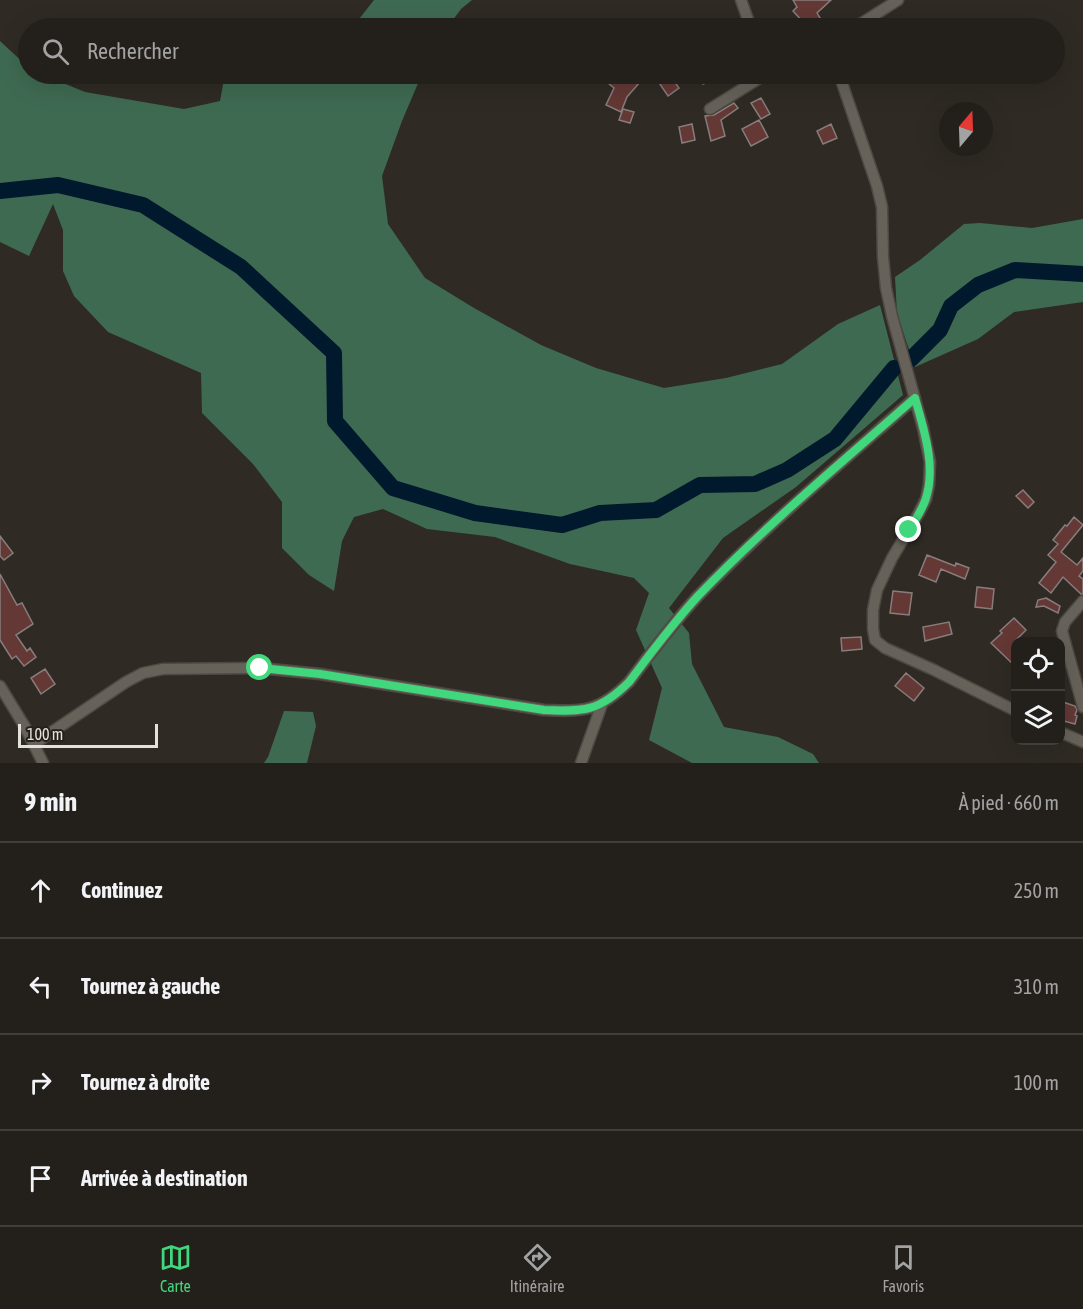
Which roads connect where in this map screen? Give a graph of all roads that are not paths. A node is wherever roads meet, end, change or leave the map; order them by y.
1 (741, 0) edge
2 (898, 0) edge
3 (747, 18) edge
4 (870, 18) edge
5 (749, 84) edge
6 (842, 84) edge
7 (710, 109) dead end
8 (915, 398) junction
9 (1083, 601) edge
10 (0, 686) edge
11 (602, 704) junction
12 (1083, 707) edge
13 (1011, 708) edge
14 (1065, 734) edge
15 (1083, 742) edge
16 (34, 744) junction
17 (43, 763) edge
18 (581, 763) edge

1 - 3 street
2 - 4 street
5 - 7 street
6 - 8 street
8 - 11 street
8 - 13 street
9 - 12 street
10 - 16 street
11 - 16 street
11 - 18 street
14 - 15 street
16 - 17 street

